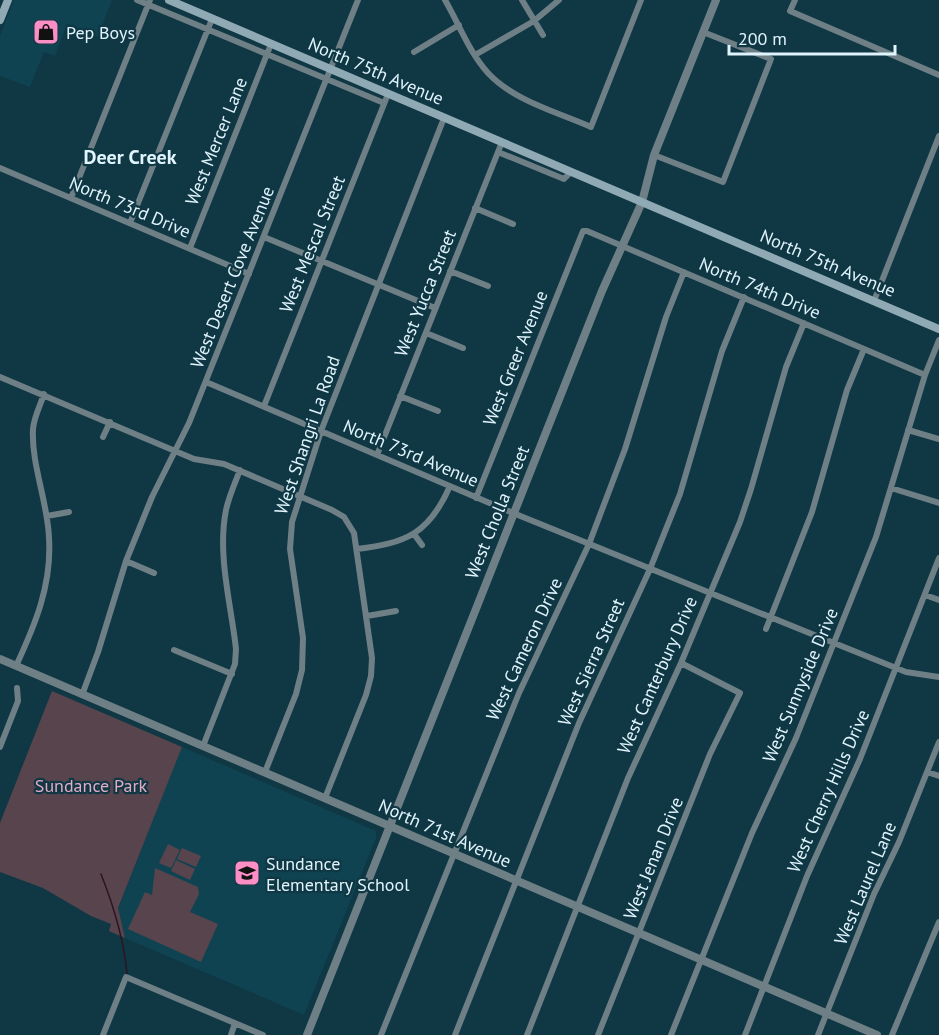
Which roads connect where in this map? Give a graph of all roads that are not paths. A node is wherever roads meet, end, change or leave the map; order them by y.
1 (8, 0) edge
2 (137, 0) edge
3 (169, 0) edge
4 (358, 0) edge
5 (445, 0) edge
6 (522, 0) edge
7 (559, 0) edge
8 (641, 0) edge
9 (716, 0) edge
10 (795, 0) edge
11 (150, 2) edge
12 (212, 19) junction
13 (0, 20) edge
14 (534, 21) junction
15 (459, 26) junction
16 (207, 29) junction
17 (703, 32) junction
18 (543, 35) dead end
19 (271, 44) junction
20 (414, 52) dead end
21 (267, 54) junction
22 (475, 55) junction
23 (331, 69) junction
24 (939, 75) edge
25 (327, 80) junction
26 (388, 94) junction
27 (384, 103) junction
28 (444, 118) junction
29 (939, 136) edge
30 (502, 142) junction
31 (498, 152) junction
32 (654, 155) junction
33 (0, 168) edge
34 (571, 172) junction
35 (71, 198) junction
36 (642, 202) junction
37 (475, 208) junction
38 (130, 223) junction
39 (513, 224) dead end
40 (583, 231) joint
41 (264, 237) junction
42 (622, 246) junction
43 (190, 248) junction
44 (322, 261) junction
45 (450, 271) junction
46 (684, 272) junction
47 (249, 274) junction
48 (379, 285) junction
49 (488, 286) dead end
50 (744, 297) junction
51 (874, 301) junction
52 (435, 308) junction
53 (804, 323) junction
54 (939, 329) edge
55 (426, 333) junction
56 (939, 340) edge
57 (463, 348) dead end
58 (864, 349) junction
59 (926, 375) junction
60 (0, 377) edge
61 (206, 382) junction
62 (45, 394) junction
63 (400, 396) junction
64 (264, 406) junction
65 (438, 411) dead end
66 (110, 422) junction
67 (321, 430) junction
68 (908, 430) junction
69 (103, 437) dead end
70 (939, 440) edge
71 (176, 451) junction
72 (377, 455) junction
73 (240, 470) junction
74 (450, 486) junction
75 (891, 488) junction
76 (300, 496) junction
77 (476, 498) junction
78 (939, 503) edge
79 (69, 512) dead end
80 (513, 513) junction
81 (47, 516) junction
82 (414, 534) junction
83 (590, 544) junction
84 (422, 545) dead end
85 (357, 549) junction
86 (939, 558) edge
87 (126, 561) junction
88 (650, 569) junction
89 (154, 573) dead end
90 (710, 593) junction
91 (925, 595) junction
92 (939, 600) edge
93 (396, 611) dead end
94 (367, 616) junction
95 (771, 618) junction
96 (766, 629) dead end
97 (834, 643) junction
98 (174, 650) dead end
99 (0, 659) edge
100 (681, 663) junction
101 (16, 666) junction
102 (896, 668) junction
103 (232, 674) junction
104 (939, 677) edge
105 (16, 688) dead end
106 (82, 695) junction
107 (939, 742) edge
108 (202, 746) junction
109 (0, 747) edge
110 (265, 772) junction
111 (927, 772) junction
112 (939, 776) edge
113 (326, 798) junction
114 (390, 826) junction
115 (454, 854) junction
116 (516, 881) junction
117 (577, 907) junction
118 (939, 922) edge
119 (638, 933) junction
120 (700, 959) junction
121 (764, 987) junction
122 (827, 1014) junction
123 (235, 1023) junction
124 (103, 1035) edge
125 (231, 1035) edge
126 (263, 1035) edge
127 (307, 1035) edge
128 (381, 1035) edge
129 (455, 1035) edge
130 (527, 1035) edge
131 (598, 1035) edge
132 (671, 1035) edge
133 (745, 1035) edge
134 (818, 1035) edge
135 (877, 1035) edge
136 (892, 1035) edge

1 - 13 main road
2 - 11 street, North 75th Avenue
3 - 12 main road, North 75th Avenue
4 - 23 street, West Desert Cove Avenue
5 - 15 street
6 - 14 street
7 - 14 street
8 - 22 street
9 - 17 street, West Cholla Street
10 - 24 street
11 - 16 street, North 75th Avenue
11 - 35 street
12 - 16 street
12 - 19 main road, North 75th Avenue
14 - 18 street
14 - 22 street
15 - 20 street
15 - 22 street
16 - 21 street, North 75th Avenue
16 - 38 street
17 - 32 street, West Cholla Street
17 - 32 street
19 - 21 street, West Mercer Lane
19 - 23 main road, North 75th Avenue
21 - 25 street, North 75th Avenue
21 - 43 street, West Mercer Lane
23 - 25 street, West Desert Cove Avenue
23 - 26 main road, North 75th Avenue
25 - 27 street, North 75th Avenue
25 - 41 street, West Desert Cove Avenue
26 - 27 street, West Mescal Street
26 - 28 main road, North 75th Avenue
27 - 44 street, West Mescal Street
28 - 30 main road, North 75th Avenue
28 - 48 street, West Shangri La Road
29 - 51 street
30 - 31 street, West Yucca Street
30 - 34 main road, North 75th Avenue
31 - 34 street, North 75th Avenue
31 - 37 street, West Yucca Street
32 - 36 street, West Cholla Street
33 - 35 street, North 73rd Drive
34 - 36 main road, North 75th Avenue
35 - 38 street, North 73rd Drive
36 - 42 street, West Cholla Street
36 - 51 main road, North 75th Avenue
37 - 39 street
37 - 45 street, West Yucca Street
38 - 43 street, North 73rd Drive
40 - 42 street, North 74th Drive
40 - 77 street, West Greer Avenue
41 - 44 street
41 - 47 street, West Desert Cove Avenue
42 - 46 street, North 74th Drive
42 - 80 street, West Cholla Street
43 - 47 street, North 73rd Drive
44 - 48 street
44 - 64 street, West Mescal Street
45 - 49 street
45 - 52 street, West Yucca Street
46 - 50 street, North 74th Drive
46 - 83 street, West Cameron Drive
47 - 61 street, West Desert Cove Avenue
48 - 52 street
48 - 67 street, West Shangri La Road
50 - 53 street, North 74th Drive
50 - 88 street, West Sierra Street
51 - 54 main road, North 75th Avenue
52 - 55 street, West Yucca Street
53 - 58 street, North 74th Drive
53 - 90 street, West Canterbury Drive
55 - 57 street
55 - 63 street, West Yucca Street
56 - 59 street, West Sunnyside Drive
58 - 59 street, North 74th Drive
58 - 95 street
59 - 68 street, West Sunnyside Drive
60 - 62 street
61 - 64 street, North 73rd Avenue
61 - 71 street, West Desert Cove Avenue
62 - 66 street
62 - 81 street
63 - 65 street
63 - 72 street, West Yucca Street
64 - 67 street, North 73rd Avenue
66 - 69 street
66 - 71 street
67 - 72 street, North 73rd Avenue
67 - 76 street, West Shangri La Road
68 - 70 street
68 - 75 street, West Sunnyside Drive
71 - 73 street
71 - 87 street, West Desert Cove Avenue
72 - 74 street, North 73rd Avenue
73 - 76 street
73 - 103 street
74 - 77 street, North 73rd Avenue
74 - 82 street
75 - 78 street
75 - 97 street, West Sunnyside Drive
76 - 85 street
76 - 110 street, West Shangri La Road
77 - 80 street, North 73rd Avenue
79 - 81 street
80 - 83 street, North 73rd Avenue
80 - 114 street, West Cholla Street
81 - 101 street
82 - 84 street
82 - 85 street
83 - 88 street, North 73rd Avenue
83 - 115 street, West Cameron Drive
85 - 94 street
86 - 91 street, West Cherry Hills Drive
87 - 89 street
87 - 106 street, West Desert Cove Avenue
88 - 90 street, North 73rd Avenue
88 - 116 street, West Sierra Street
90 - 95 street, North 73rd Avenue
90 - 100 street, West Canterbury Drive
91 - 92 street
91 - 102 street, West Cherry Hills Drive
93 - 94 street
94 - 113 street
95 - 96 street
95 - 97 street, North 73rd Avenue
97 - 102 street, North 73rd Avenue
97 - 120 street, West Sunnyside Drive
98 - 103 street
99 - 101 street, North 71st Avenue
100 - 117 street, West Canterbury Drive
100 - 119 street, West Jenan Drive
101 - 106 street, North 71st Avenue
102 - 104 street, North 73rd Avenue
102 - 121 street, West Cherry Hills Drive
103 - 108 street
105 - 109 street
106 - 108 street, North 71st Avenue
107 - 111 street, West Laurel Lane
108 - 110 street, North 71st Avenue
110 - 113 street, North 71st Avenue
111 - 112 street
111 - 122 street, West Laurel Lane
113 - 114 street, North 71st Avenue
114 - 115 street, North 71st Avenue
114 - 127 street, West Cholla Street
115 - 116 street, North 71st Avenue
115 - 128 street, West Cameron Drive
116 - 117 street, North 71st Avenue
116 - 129 street, West Sierra Street
117 - 119 street, North 71st Avenue
117 - 130 street, West Canterbury Drive
118 - 136 street
119 - 120 street, North 71st Avenue
119 - 131 street, West Jenan Drive
120 - 121 street, North 71st Avenue
120 - 132 street, West Sunnyside Drive
121 - 122 street, North 71st Avenue
121 - 133 street, West Cherry Hills Drive
122 - 134 street, West Laurel Lane
122 - 135 street, North 71st Avenue
123 - 124 street
123 - 125 street
123 - 126 street

